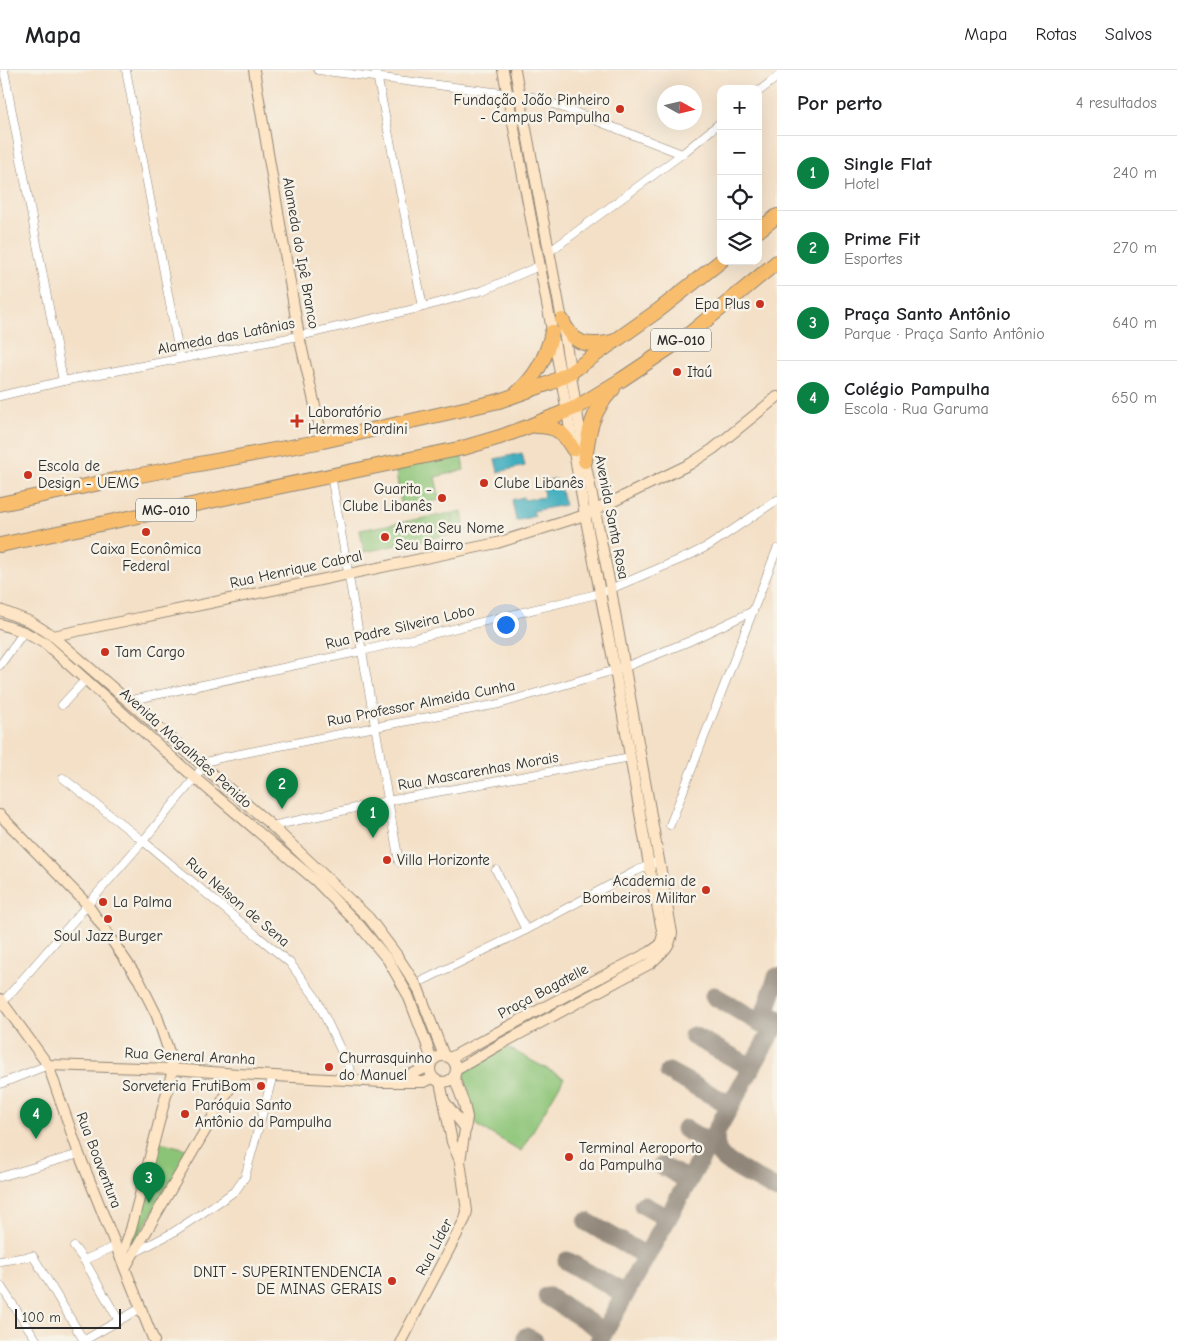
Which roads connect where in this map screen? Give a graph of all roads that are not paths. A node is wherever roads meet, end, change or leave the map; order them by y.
1 (4, 70) edge
2 (126, 70) edge
3 (254, 70) edge
4 (318, 70) edge
5 (503, 70) edge
6 (515, 70) edge
7 (377, 74) edge
8 (777, 77) edge
9 (762, 89) edge
10 (507, 94) junction
11 (520, 95) junction
12 (717, 125) edge
13 (682, 154) junction
14 (777, 216) edge
15 (762, 228) edge
16 (549, 252) junction
17 (777, 262) edge
18 (717, 264) edge
19 (539, 266) junction
20 (423, 307) junction
21 (562, 320) junction
22 (552, 332) junction
23 (299, 336) junction
24 (615, 341) junction
25 (180, 358) junction
26 (566, 375) junction
27 (621, 380) junction
28 (62, 381) junction
29 (0, 396) edge
30 (513, 397) junction
31 (777, 397) edge
32 (572, 410) junction
33 (530, 426) junction
34 (323, 441) junction
35 (573, 449) junction
36 (585, 461) junction
37 (331, 475) junction
38 (777, 500) edge
39 (0, 504) edge
40 (596, 511) junction
41 (585, 515) junction
42 (0, 545) edge
43 (777, 549) edge
44 (348, 573) junction
45 (611, 590) junction
46 (601, 593) junction
47 (0, 610) edge
48 (753, 612) junction
49 (0, 624) edge
50 (24, 632) junction
51 (53, 636) junction
52 (362, 651) junction
53 (0, 665) edge
54 (620, 669) junction
55 (86, 679) junction
56 (127, 701) junction
57 (62, 705) dead end
58 (375, 727) junction
59 (631, 757) junction
60 (203, 766) junction
61 (63, 778) dead end
62 (195, 778) junction
63 (387, 801) junction
64 (0, 815) edge
65 (670, 825) dead end
66 (272, 826) junction
67 (143, 840) junction
68 (399, 862) dead end
69 (654, 862) junction
70 (496, 870) dead end
71 (87, 904) junction
72 (526, 930) junction
73 (650, 952) joint
74 (651, 963) joint
75 (424, 980) dead end
76 (1, 1001) edge
77 (447, 1057) junction
78 (431, 1064) junction
79 (48, 1065) junction
80 (173, 1069) junction
81 (238, 1074) junction
82 (455, 1074) junction
83 (273, 1075) junction
84 (355, 1080) junction
85 (437, 1080) junction
86 (382, 1082) junction
87 (0, 1084) edge
88 (444, 1101) junction
89 (466, 1129) junction
90 (79, 1154) junction
91 (460, 1161) junction
92 (0, 1177) edge
93 (116, 1246) junction
94 (74, 1247) dead end
95 (132, 1254) junction
96 (84, 1260) junction
97 (0, 1261) edge
98 (123, 1263) junction
99 (0, 1285) edge
100 (141, 1308) junction
101 (119, 1321) junction
102 (37, 1341) edge
103 (84, 1341) edge
104 (154, 1341) edge
105 (401, 1341) edge

1 - 28 street
2 - 25 street
3 - 23 street, Alameda do Ipê Branco
4 - 7 street
5 - 10 street, Avenida Santa Rosa
6 - 11 street, Avenida Santa Rosa
7 - 10 street
7 - 20 street
8 - 9 street
10 - 11 street
10 - 19 street, Avenida Santa Rosa
11 - 13 street
11 - 16 street, Avenida Santa Rosa
12 - 13 street
13 - 16 street
14 - 15 highway
16 - 21 street, Avenida Santa Rosa
17 - 27 highway, MG-010
18 - 24 highway, MG-010
19 - 20 street, Alameda das Latânias
19 - 22 street, Avenida Santa Rosa
20 - 23 street, Alameda das Latânias
21 - 24 highway
21 - 26 street, Avenida Santa Rosa
22 - 26 street, Avenida Santa Rosa
22 - 30 highway
23 - 25 street, Alameda das Latânias
23 - 34 street, Alameda do Ipê Branco
24 - 26 highway, MG-010
25 - 28 street, Alameda das Latânias
26 - 30 highway, MG-010
26 - 32 street, Avenida Santa Rosa
27 - 32 highway, MG-010
27 - 36 highway
28 - 29 street, Alameda das Latânias
30 - 34 highway, MG-010
31 - 40 street, Rua Henrique Cabral
32 - 33 highway, MG-010
32 - 35 street, Avenida Santa Rosa
32 - 36 street, Avenida Santa Rosa
33 - 35 highway
33 - 37 highway, MG-010
34 - 39 highway, MG-010
35 - 41 street, Avenida Santa Rosa
36 - 40 street, Avenida Santa Rosa
37 - 42 highway, MG-010
37 - 44 street
38 - 45 street, Rua Padre Silveira Lobo
40 - 41 street, Rua Henrique Cabral
40 - 45 street, Avenida Santa Rosa
41 - 44 street, Rua Henrique Cabral
41 - 46 street, Avenida Santa Rosa
43 - 48 street
44 - 51 street, Rua Henrique Cabral
44 - 52 street
45 - 46 street, Rua Padre Silveira Lobo
45 - 54 street, Avenida Santa Rosa
46 - 52 street, Rua Padre Silveira Lobo
46 - 54 street, Avenida Santa Rosa
47 - 51 street, Avenida Magalhães Penido
48 - 54 street, Rua Professor Almeida Cunha
48 - 65 street
49 - 50 street, Avenida Magalhães Penido
50 - 53 street
50 - 55 street, Avenida Magalhães Penido
51 - 56 street, Avenida Magalhães Penido
52 - 56 street, Rua Padre Silveira Lobo
52 - 58 street
54 - 58 street, Rua Professor Almeida Cunha
54 - 59 street, Avenida Santa Rosa
54 - 69 street, Avenida Santa Rosa
55 - 57 street
55 - 62 street, Avenida Magalhães Penido
56 - 60 street, Avenida Magalhães Penido
58 - 60 street, Rua Professor Almeida Cunha
58 - 63 street
59 - 63 street, Rua Mascarenhas Morais
59 - 69 street, Avenida Santa Rosa
60 - 62 street
60 - 66 street, Avenida Magalhães Penido
61 - 67 street, Rua Nelson de Sena
62 - 67 street
62 - 78 street, Avenida Magalhães Penido
63 - 66 street, Rua Mascarenhas Morais
63 - 68 street
64 - 71 street
66 - 77 street, Avenida Magalhães Penido
67 - 71 street
67 - 84 street, Rua Nelson de Sena
69 - 72 street
69 - 73 street, Avenida Santa Rosa
69 - 74 street, Avenida Santa Rosa
70 - 72 street
71 - 76 street
71 - 80 street
72 - 75 street
73 - 77 street, Praça Bagatelle
74 - 82 street, Praça Bagatelle
76 - 79 street, Rua Boaventura
77 - 78 street
77 - 82 street
78 - 85 street
78 - 86 street, Rua General Aranha
79 - 80 street, Rua General Aranha
79 - 87 street, Rua General Aranha
79 - 90 street, Rua Boaventura
80 - 81 street, Rua General Aranha
80 - 98 street
81 - 83 street, Rua General Aranha
81 - 95 street
82 - 85 street
82 - 89 street, Rua Líder
83 - 84 street, Rua General Aranha
83 - 95 street
84 - 86 street, Rua General Aranha
85 - 86 street, Rua General Aranha
85 - 88 street, Rua Líder
88 - 89 street, Rua Líder
88 - 91 street, Rua Líder
89 - 91 street, Rua Líder
90 - 92 street
90 - 93 street, Rua Boaventura
91 - 105 street, Rua Líder
93 - 96 street
93 - 98 street, Rua Boaventura
94 - 96 street
95 - 98 street
96 - 101 street
97 - 103 street
98 - 100 street, Rua Boaventura
99 - 102 street
100 - 101 street
100 - 104 street, Rua Boaventura
101 - 103 street

